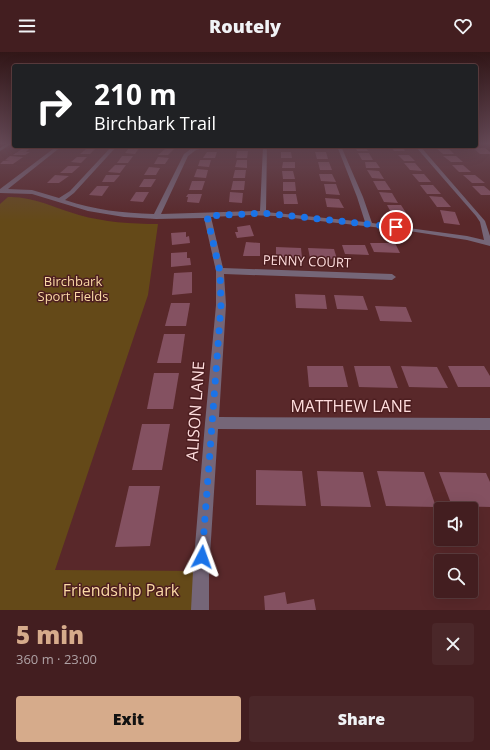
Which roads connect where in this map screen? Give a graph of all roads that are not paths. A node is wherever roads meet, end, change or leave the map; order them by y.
1 (30, 169) edge
2 (93, 169) edge
3 (179, 169) edge
4 (264, 169) edge
5 (348, 169) edge
6 (438, 169) edge
7 (1, 191) edge
8 (60, 200) junction
9 (263, 213) junction
10 (207, 216) junction
11 (156, 217) junction
12 (369, 224) junction
13 (489, 244) edge
14 (220, 272) junction
15 (392, 277) dead end
16 (211, 423) junction
17 (490, 424) edge
18 (200, 610) edge

1 - 7 street
2 - 8 street
3 - 11 street
4 - 9 street
5 - 12 street
6 - 13 street
7 - 8 street
8 - 11 street
9 - 10 street
9 - 12 street
10 - 11 street
10 - 14 street, ALISON LANE
12 - 13 street
14 - 15 street, PENNY COURT
14 - 16 street, ALISON LANE
16 - 17 street, MATTHEW LANE
16 - 18 street, ALISON LANE

